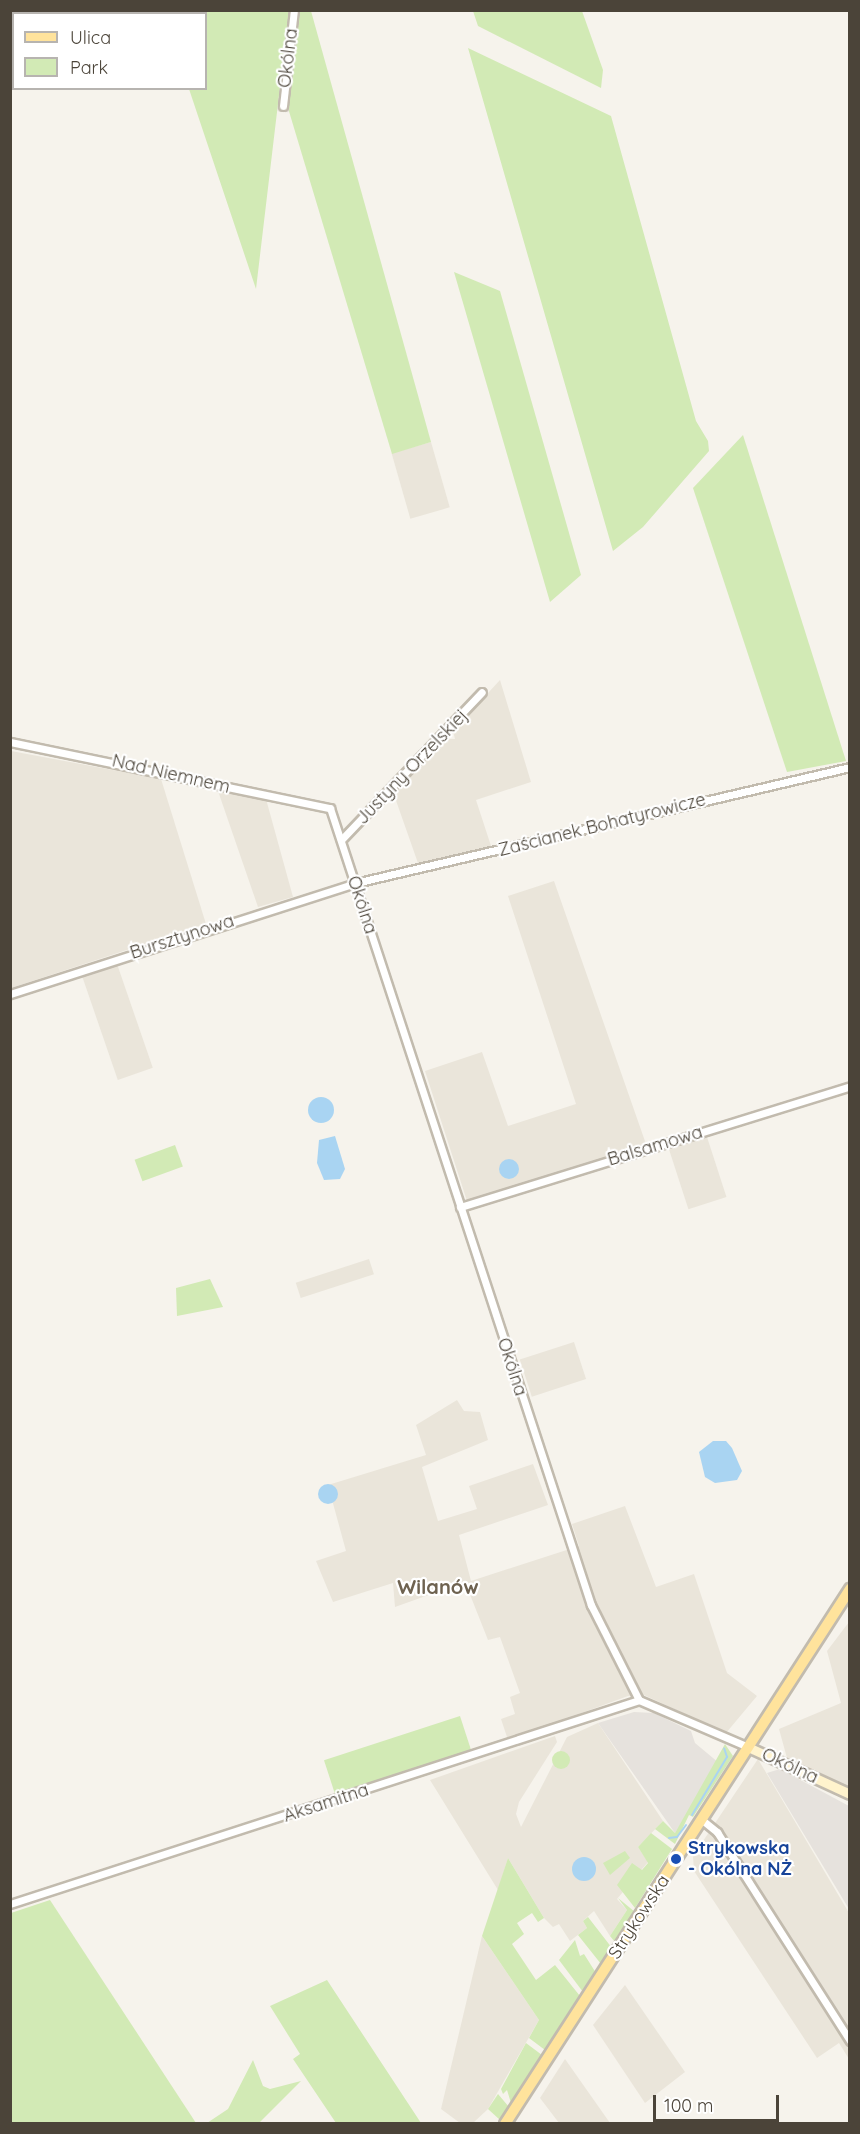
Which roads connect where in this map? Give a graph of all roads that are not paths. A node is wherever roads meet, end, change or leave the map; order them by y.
1 (294, 10) edge
2 (283, 106) dead end
3 (482, 692) dead end
4 (10, 742) edge
5 (849, 767) edge
6 (330, 808) joint
7 (341, 840) junction
8 (355, 884) junction
9 (10, 994) edge
10 (849, 1086) edge
11 (460, 1207) junction
12 (849, 1589) edge
13 (639, 1700) junction
14 (748, 1747) junction
15 (849, 1794) edge
16 (702, 1819) junction
17 (10, 1904) edge
18 (849, 2042) edge
19 (505, 2124) edge

1 - 2 street, Okólna
3 - 7 street, Justyny Orzelskiej
4 - 6 street, Nad Niemnem
5 - 8 street, Zaścianek Bohatyrowicze
6 - 7 street, Okólna
7 - 8 street, Okólna
8 - 9 street, Bursztynowa
8 - 11 street, Okólna
10 - 11 street, Balsamowa
11 - 13 street, Okólna
12 - 14 main road, Strykowska
13 - 14 street, Okólna
13 - 17 street, Aksamitna
14 - 15 street, Okólna
14 - 16 main road, Strykowska
16 - 18 street
16 - 19 main road, Strykowska

